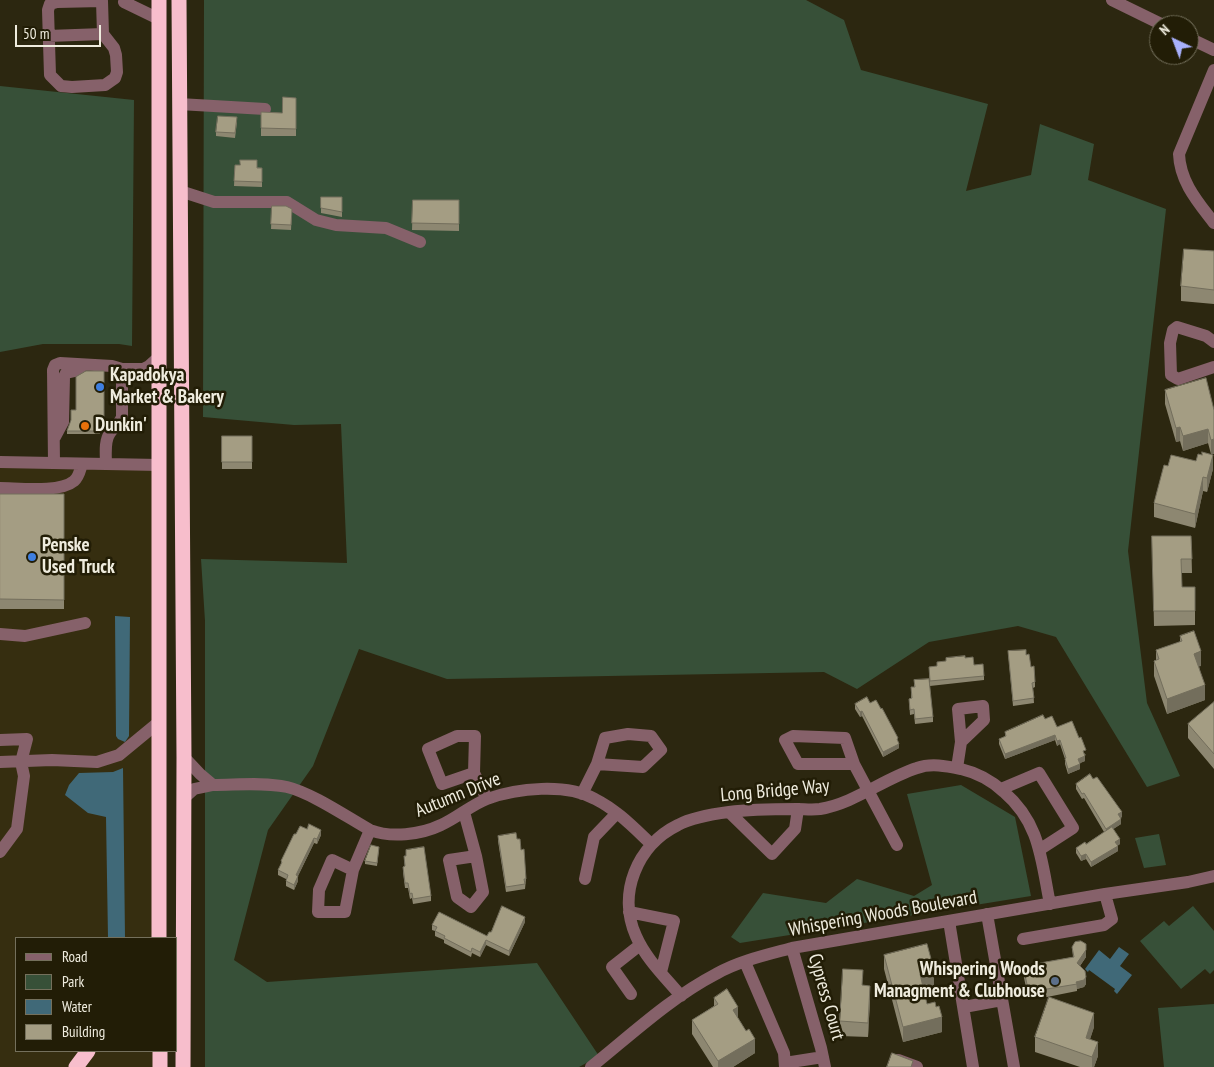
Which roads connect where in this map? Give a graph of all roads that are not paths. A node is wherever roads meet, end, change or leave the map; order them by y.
1 (102, 0) edge
2 (159, 0) edge
3 (179, 0) edge
4 (1112, 0) edge
5 (126, 1) edge
6 (1149, 18) edge
7 (159, 19) junction
8 (103, 34) junction
9 (51, 36) junction
10 (1199, 43) edge
11 (1214, 50) edge
12 (1214, 70) edge
13 (105, 85) junction
14 (179, 104) junction
15 (265, 109) dead end
16 (180, 191) junction
17 (1214, 223) edge
18 (420, 242) dead end
19 (1214, 342) edge
20 (159, 357) junction
21 (1214, 367) edge
22 (122, 369) junction
23 (0, 462) edge
24 (54, 463) junction
25 (82, 464) junction
26 (106, 464) junction
27 (158, 465) junction
28 (0, 488) edge
29 (85, 623) dead end
30 (0, 634) edge
31 (159, 722) junction
32 (0, 740) edge
33 (960, 742) dead end
34 (184, 757) junction
35 (0, 762) edge
36 (21, 762) junction
37 (597, 764) junction
38 (854, 764) junction
39 (957, 768) junction
40 (474, 773) junction
41 (213, 785) junction
42 (1001, 789) junction
43 (868, 790) junction
44 (582, 794) junction
45 (184, 798) junction
46 (487, 799) junction
47 (798, 809) junction
48 (464, 812) junction
49 (729, 812) junction
50 (617, 813) junction
51 (370, 830) junction
52 (651, 844) junction
53 (897, 845) dead end
54 (1039, 850) junction
55 (0, 852) edge
56 (476, 856) dead end
57 (353, 870) dead end
58 (1214, 876) edge
59 (585, 878) dead end
60 (1105, 894) junction
61 (1050, 904) junction
62 (159, 909) junction
63 (629, 912) junction
64 (986, 914) junction
65 (949, 921) junction
66 (150, 937) edge
67 (159, 937) edge
68 (1022, 939) dead end
69 (640, 945) junction
70 (792, 948) junction
71 (745, 962) junction
72 (661, 972) junction
73 (631, 994) dead end
74 (681, 996) junction
75 (1002, 1000) junction
76 (964, 1007) junction
77 (87, 1052) edge
78 (160, 1052) edge
79 (898, 1060) edge
80 (824, 1062) edge
81 (785, 1065) edge
82 (76, 1067) edge
83 (160, 1067) edge
84 (183, 1067) edge
85 (591, 1067) edge
86 (917, 1067) edge
87 (974, 1067) edge
88 (1014, 1067) edge

1 - 5 street
1 - 8 street
1 - 9 street
2 - 7 highway
3 - 14 highway
4 - 6 street
5 - 7 street
7 - 20 highway
8 - 9 street
8 - 13 street
9 - 13 street
9 - 13 street
10 - 11 street
12 - 17 street
14 - 15 street
14 - 16 highway
16 - 18 street
16 - 34 highway
19 - 21 street
20 - 22 street
20 - 27 highway
22 - 24 street
22 - 26 street
23 - 24 street
24 - 25 street
25 - 26 street
25 - 28 street
26 - 27 street
27 - 31 highway
29 - 30 street
31 - 36 street
31 - 62 highway
32 - 36 street
33 - 39 street
34 - 41 street
34 - 45 highway
35 - 36 street
36 - 55 street
37 - 37 street
37 - 44 street
38 - 38 street
38 - 43 street
39 - 42 street, Long Bridge Way
39 - 43 street, Long Bridge Way
40 - 40 street
40 - 46 street
41 - 45 street, Autumn Drive
41 - 51 street, Autumn Drive
42 - 54 street, Long Bridge Way
42 - 54 street
43 - 47 street, Long Bridge Way
43 - 53 street
44 - 46 street, Autumn Drive
44 - 50 street, Autumn Drive
45 - 84 highway
46 - 48 street, Autumn Drive
47 - 49 street, Long Bridge Way
47 - 49 street
48 - 51 street, Autumn Drive
48 - 56 street
49 - 52 street, Long Bridge Way
50 - 52 street, Autumn Drive
50 - 59 street
51 - 57 street
52 - 63 street, Long Bridge Way
54 - 61 street, Long Bridge Way
58 - 60 street, Whispering Woods Boulevard
60 - 61 street, Whispering Woods Boulevard
60 - 68 street
61 - 64 street, Whispering Woods Boulevard
62 - 66 highway
62 - 67 highway
63 - 69 street, Long Bridge Way
63 - 72 street
64 - 65 street, Whispering Woods Boulevard
64 - 75 street
65 - 70 street, Whispering Woods Boulevard
65 - 76 street
69 - 72 street, Long Bridge Way
69 - 73 street
70 - 71 street, Whispering Woods Boulevard
70 - 80 street, Cypress Court
71 - 74 street, Whispering Woods Boulevard
71 - 81 street, Cypress Court
72 - 74 street, Long Bridge Way
74 - 85 street, Whispering Woods Boulevard
75 - 76 street
75 - 88 street
76 - 87 street
77 - 82 highway
78 - 83 highway
79 - 86 street
80 - 81 street, Cypress Court

